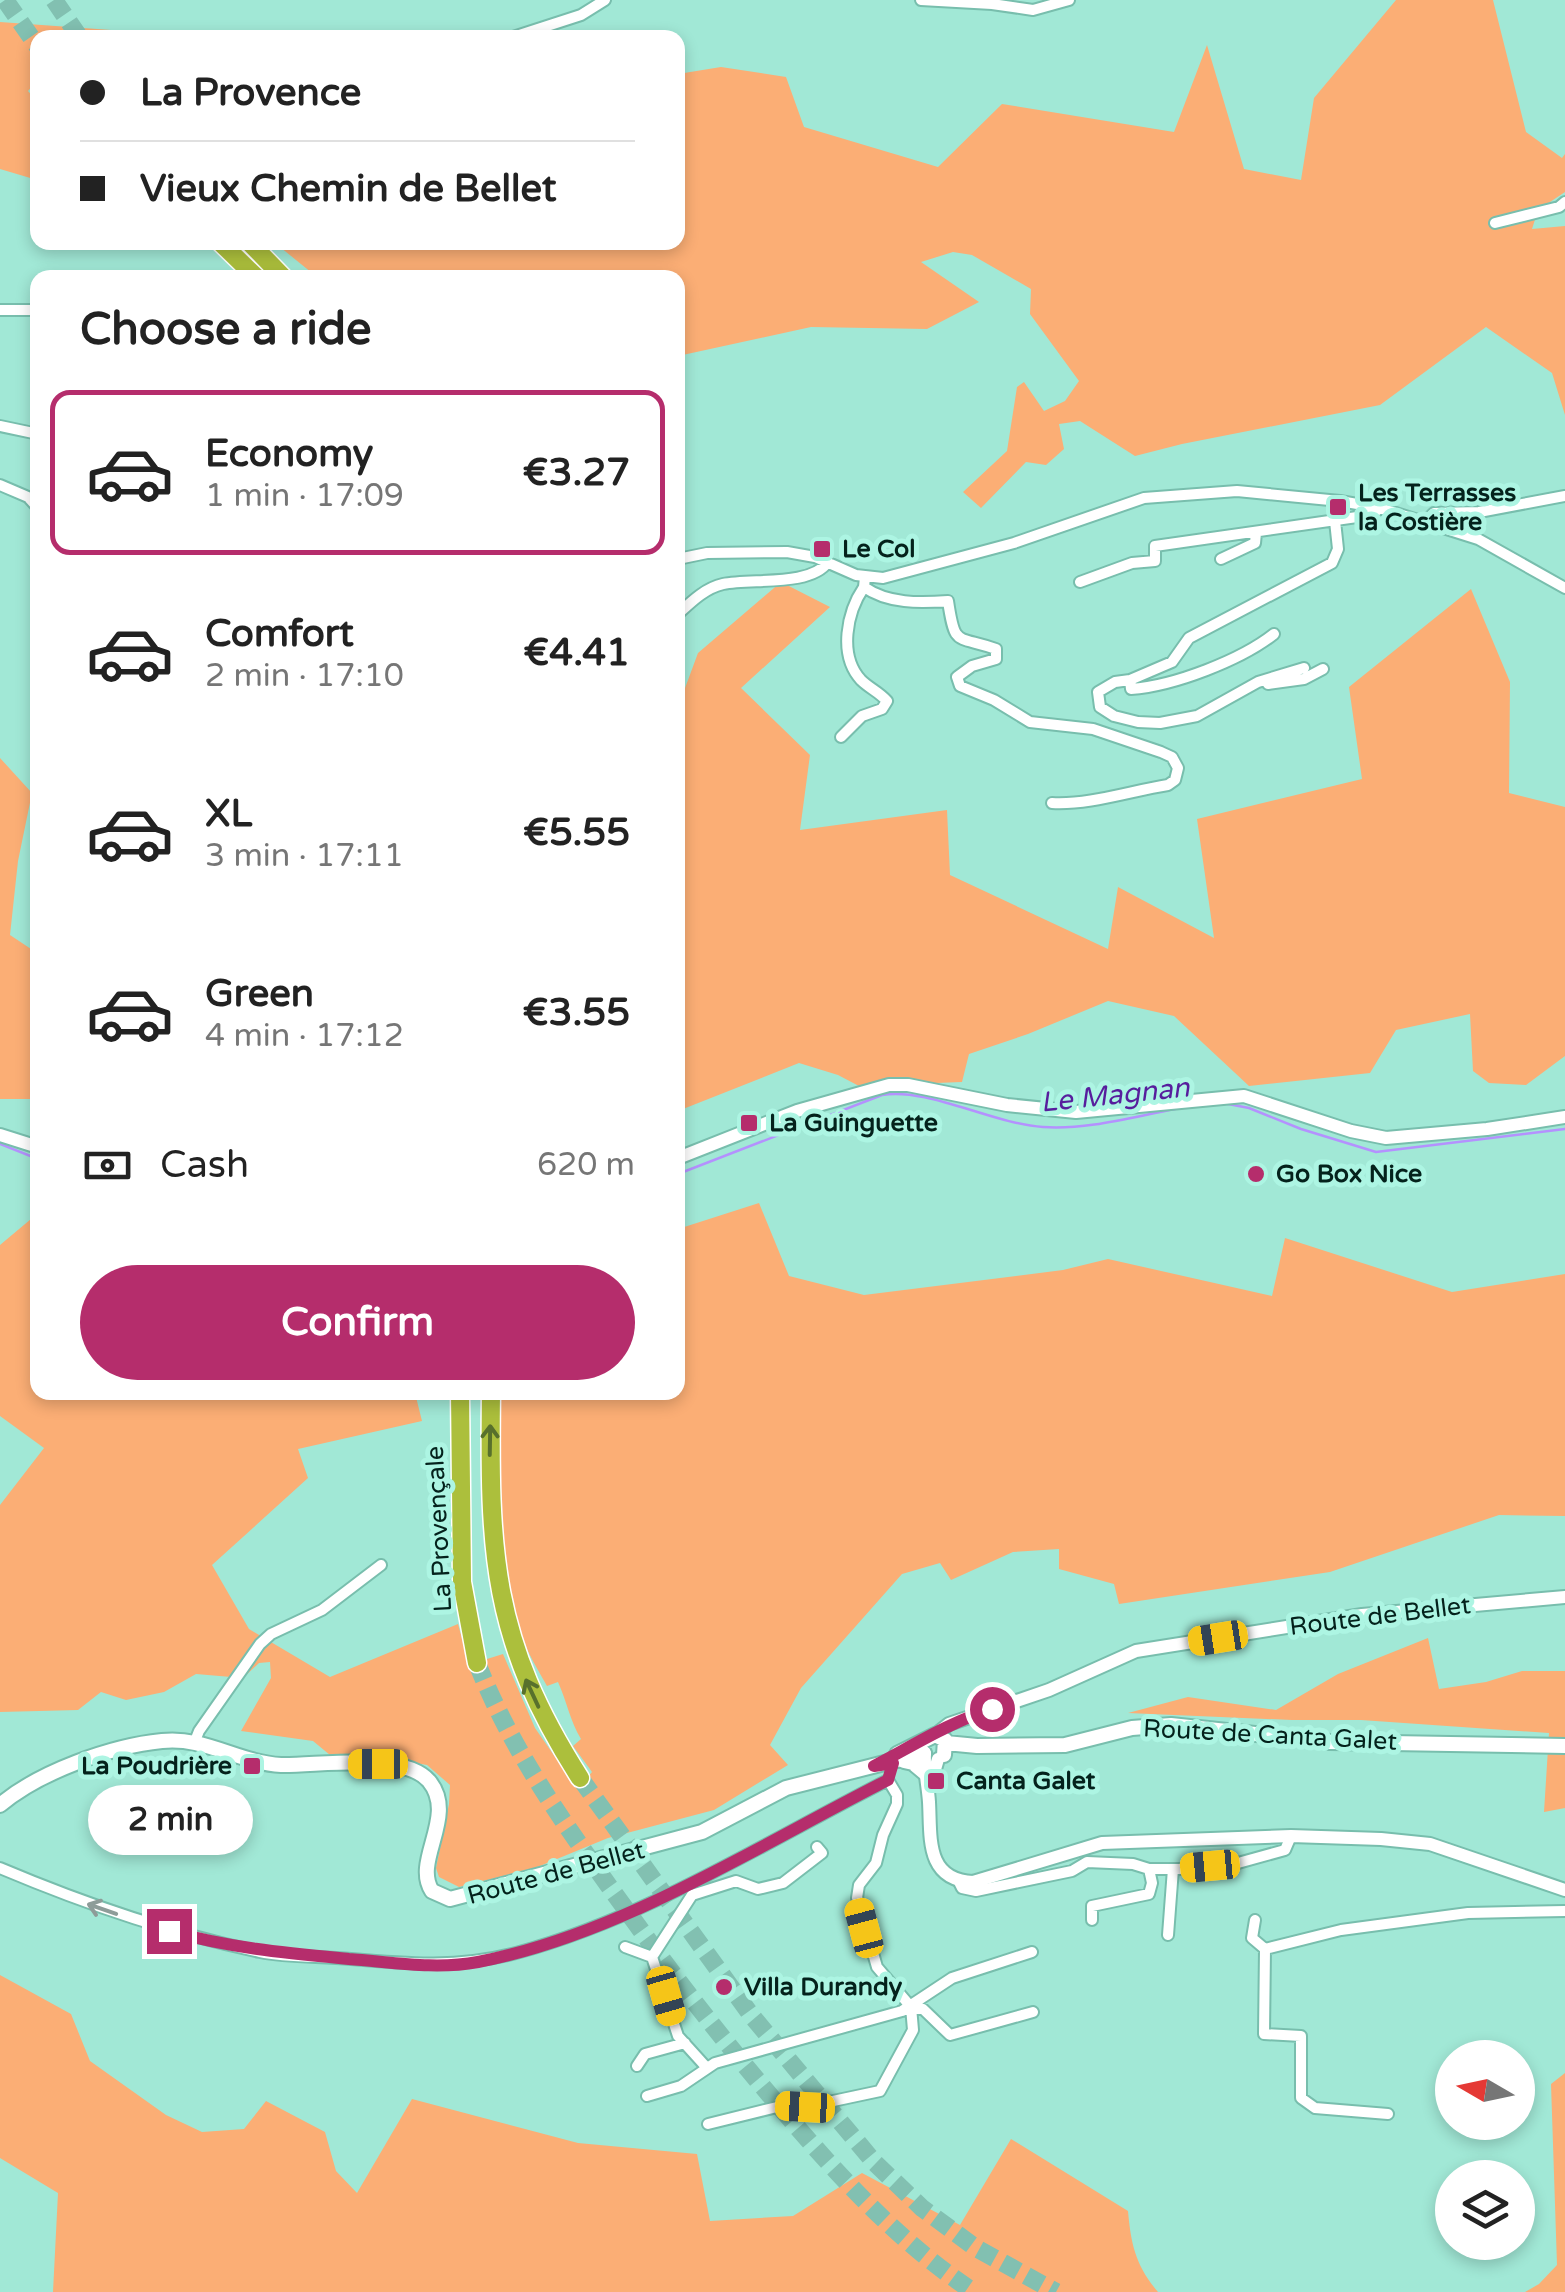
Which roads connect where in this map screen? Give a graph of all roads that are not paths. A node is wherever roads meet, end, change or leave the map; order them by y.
1 (604, 0) edge
2 (921, 0) edge
3 (1069, 0) edge
4 (534, 30) edge
5 (1565, 202) edge
6 (1495, 223) dead end
7 (228, 250) edge
8 (257, 250) edge
9 (249, 270) edge
10 (276, 270) edge
11 (0, 310) edge
12 (30, 310) edge
13 (0, 426) edge
14 (30, 432) edge
15 (0, 484) edge
16 (1565, 496) edge
17 (30, 499) edge
18 (1380, 508) junction
19 (1335, 521) junction
20 (1425, 522) junction
21 (1256, 533) junction
22 (685, 558) edge
23 (1220, 559) dead end
24 (828, 562) junction
25 (864, 582) junction
26 (1080, 582) dead end
27 (1565, 588) edge
28 (685, 608) edge
29 (1274, 634) dead end
30 (1304, 668) dead end
31 (1324, 669) dead end
32 (1130, 680) junction
33 (1258, 682) junction
34 (841, 737) dead end
35 (1052, 803) dead end
36 (1565, 1118) edge
37 (0, 1135) edge
38 (30, 1144) edge
39 (685, 1155) edge
40 (460, 1400) edge
41 (491, 1400) edge
42 (381, 1566) dead end
43 (1565, 1597) edge
44 (477, 1663) tunnel mouth
45 (195, 1741) junction
46 (1565, 1746) edge
47 (935, 1747) junction
48 (898, 1762) junction
49 (874, 1766) junction
50 (924, 1773) junction
51 (580, 1778) tunnel mouth
52 (888, 1780) junction
53 (929, 1801) junction
54 (0, 1805) edge
55 (1291, 1836) junction
56 (817, 1847) dead end
57 (0, 1868) edge
58 (1149, 1869) junction
59 (1172, 1869) junction
60 (958, 1880) junction
61 (1565, 1890) edge
62 (1565, 1912) edge
63 (1092, 1920) dead end
64 (1255, 1920) dead end
65 (1168, 1935) dead end
66 (624, 1947) dead end
67 (1265, 1949) junction
68 (1032, 1952) dead end
69 (652, 1956) junction
70 (911, 2007) junction
71 (1033, 2012) dead end
72 (684, 2044) junction
73 (637, 2066) dead end
74 (707, 2068) junction
75 (648, 2096) dead end
76 (1388, 2114) dead end
77 (708, 2124) dead end

1 - 4 street
2 - 3 street
5 - 6 street
7 - 9 highway
8 - 10 highway
11 - 12 street
13 - 14 street
15 - 17 street
16 - 20 street
18 - 19 street
18 - 20 street
18 - 25 street
19 - 21 street
19 - 32 street
20 - 27 street
21 - 23 street
21 - 26 street
22 - 24 street
24 - 25 street
24 - 28 street
25 - 34 street
25 - 35 street
29 - 32 street
30 - 33 street
31 - 33 street
32 - 33 street
36 - 39 street
37 - 38 street
40 - 44 highway, La Provençale
51 -> 41 highway, La Provençale
42 - 45 street
43 - 47 street, Route de Bellet
45 - 49 main road, Route de Bellet
45 - 54 main road, Route de Bellet
46 - 47 main road, Route de Canta Galet
47 - 48 main road
47 - 49 main road
47 - 50 street
47 - 53 street
48 - 49 main road
48 - 50 main road
48 - 52 street
50 - 53 street
52 -> 57 street
52 - 70 street
53 - 60 street
55 - 59 street
55 - 60 street
55 - 61 street
56 - 69 street
58 - 59 street
58 - 60 street
58 - 63 street
59 - 65 street
62 - 67 street
64 - 67 street
66 - 69 street
67 - 76 street
68 - 70 street
69 - 72 street
70 - 71 street
70 - 74 street
70 - 77 street
72 - 73 street
72 - 74 street
74 - 75 street

